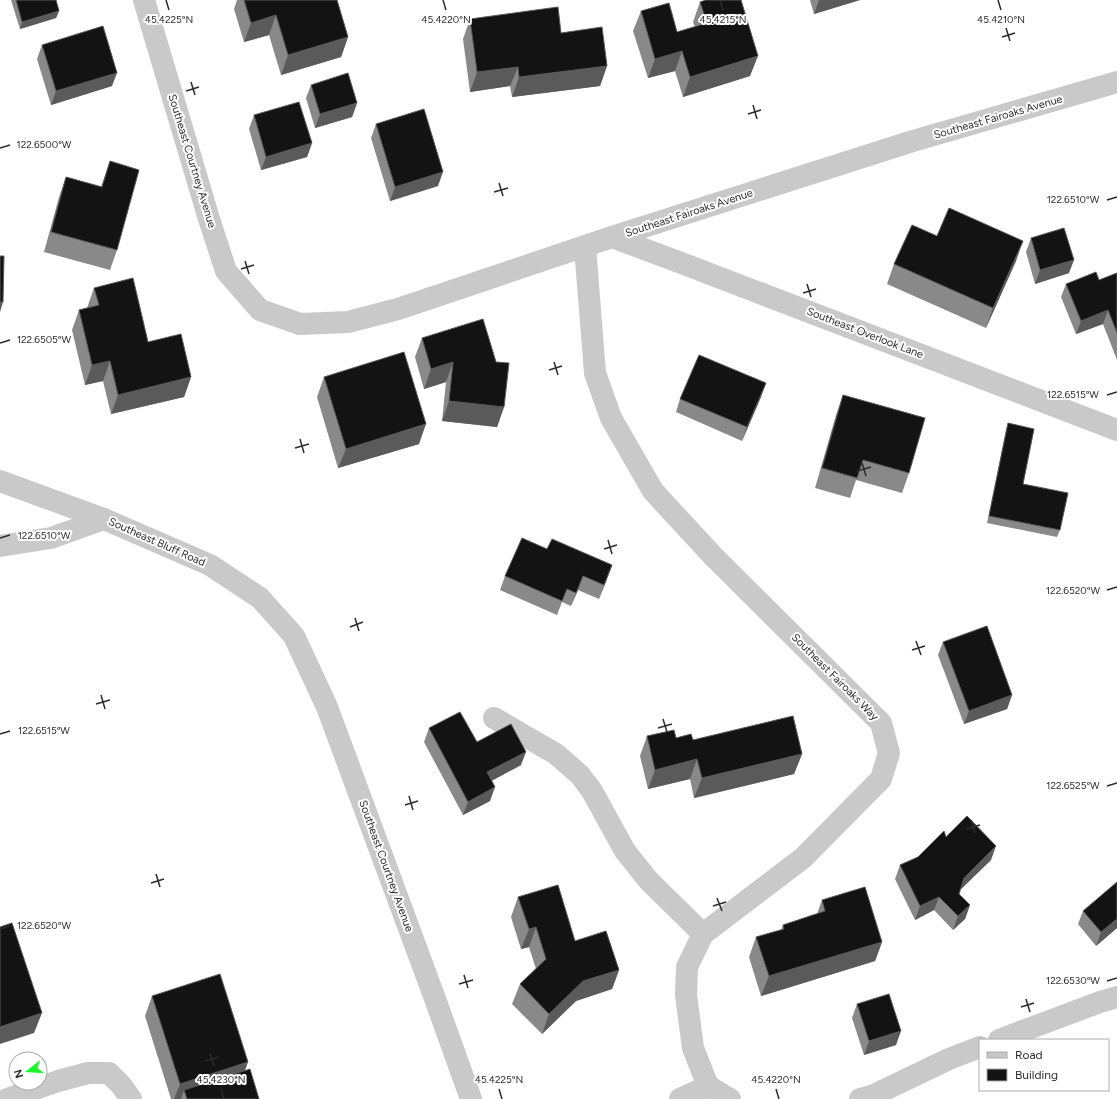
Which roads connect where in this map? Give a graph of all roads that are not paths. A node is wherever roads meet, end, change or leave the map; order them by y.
1 (144, 0) edge
2 (1117, 82) edge
3 (612, 237) junction
4 (585, 247) junction
5 (260, 310) joint
6 (1117, 430) edge
7 (0, 480) edge
8 (104, 519) junction
9 (0, 546) edge
10 (294, 636) joint
11 (494, 718) dead end
12 (703, 934) junction
13 (1117, 997) edge
14 (1002, 1039) edge
15 (979, 1047) edge
16 (708, 1086) junction
17 (7, 1099) edge
18 (131, 1099) edge
19 (471, 1099) edge
20 (680, 1099) edge
21 (730, 1099) edge
22 (860, 1099) edge

1 - 5 street, Southeast Courtney Avenue
2 - 3 street, Southeast Fairoaks Avenue
3 - 4 street, Southeast Fairoaks Avenue
3 - 6 street, Southeast Overlook Lane
4 - 5 street, Southeast Fairoaks Avenue
4 - 12 street, Southeast Fairoaks Way
7 - 8 street, Southeast Bluff Road
8 - 9 street
8 - 10 street, Southeast Bluff Road
10 - 19 street, Southeast Courtney Avenue
11 - 12 street
12 - 16 street, Southeast Fairoaks Way
13 - 14 street
15 - 22 street
16 - 20 street
16 - 21 street
17 - 18 street

